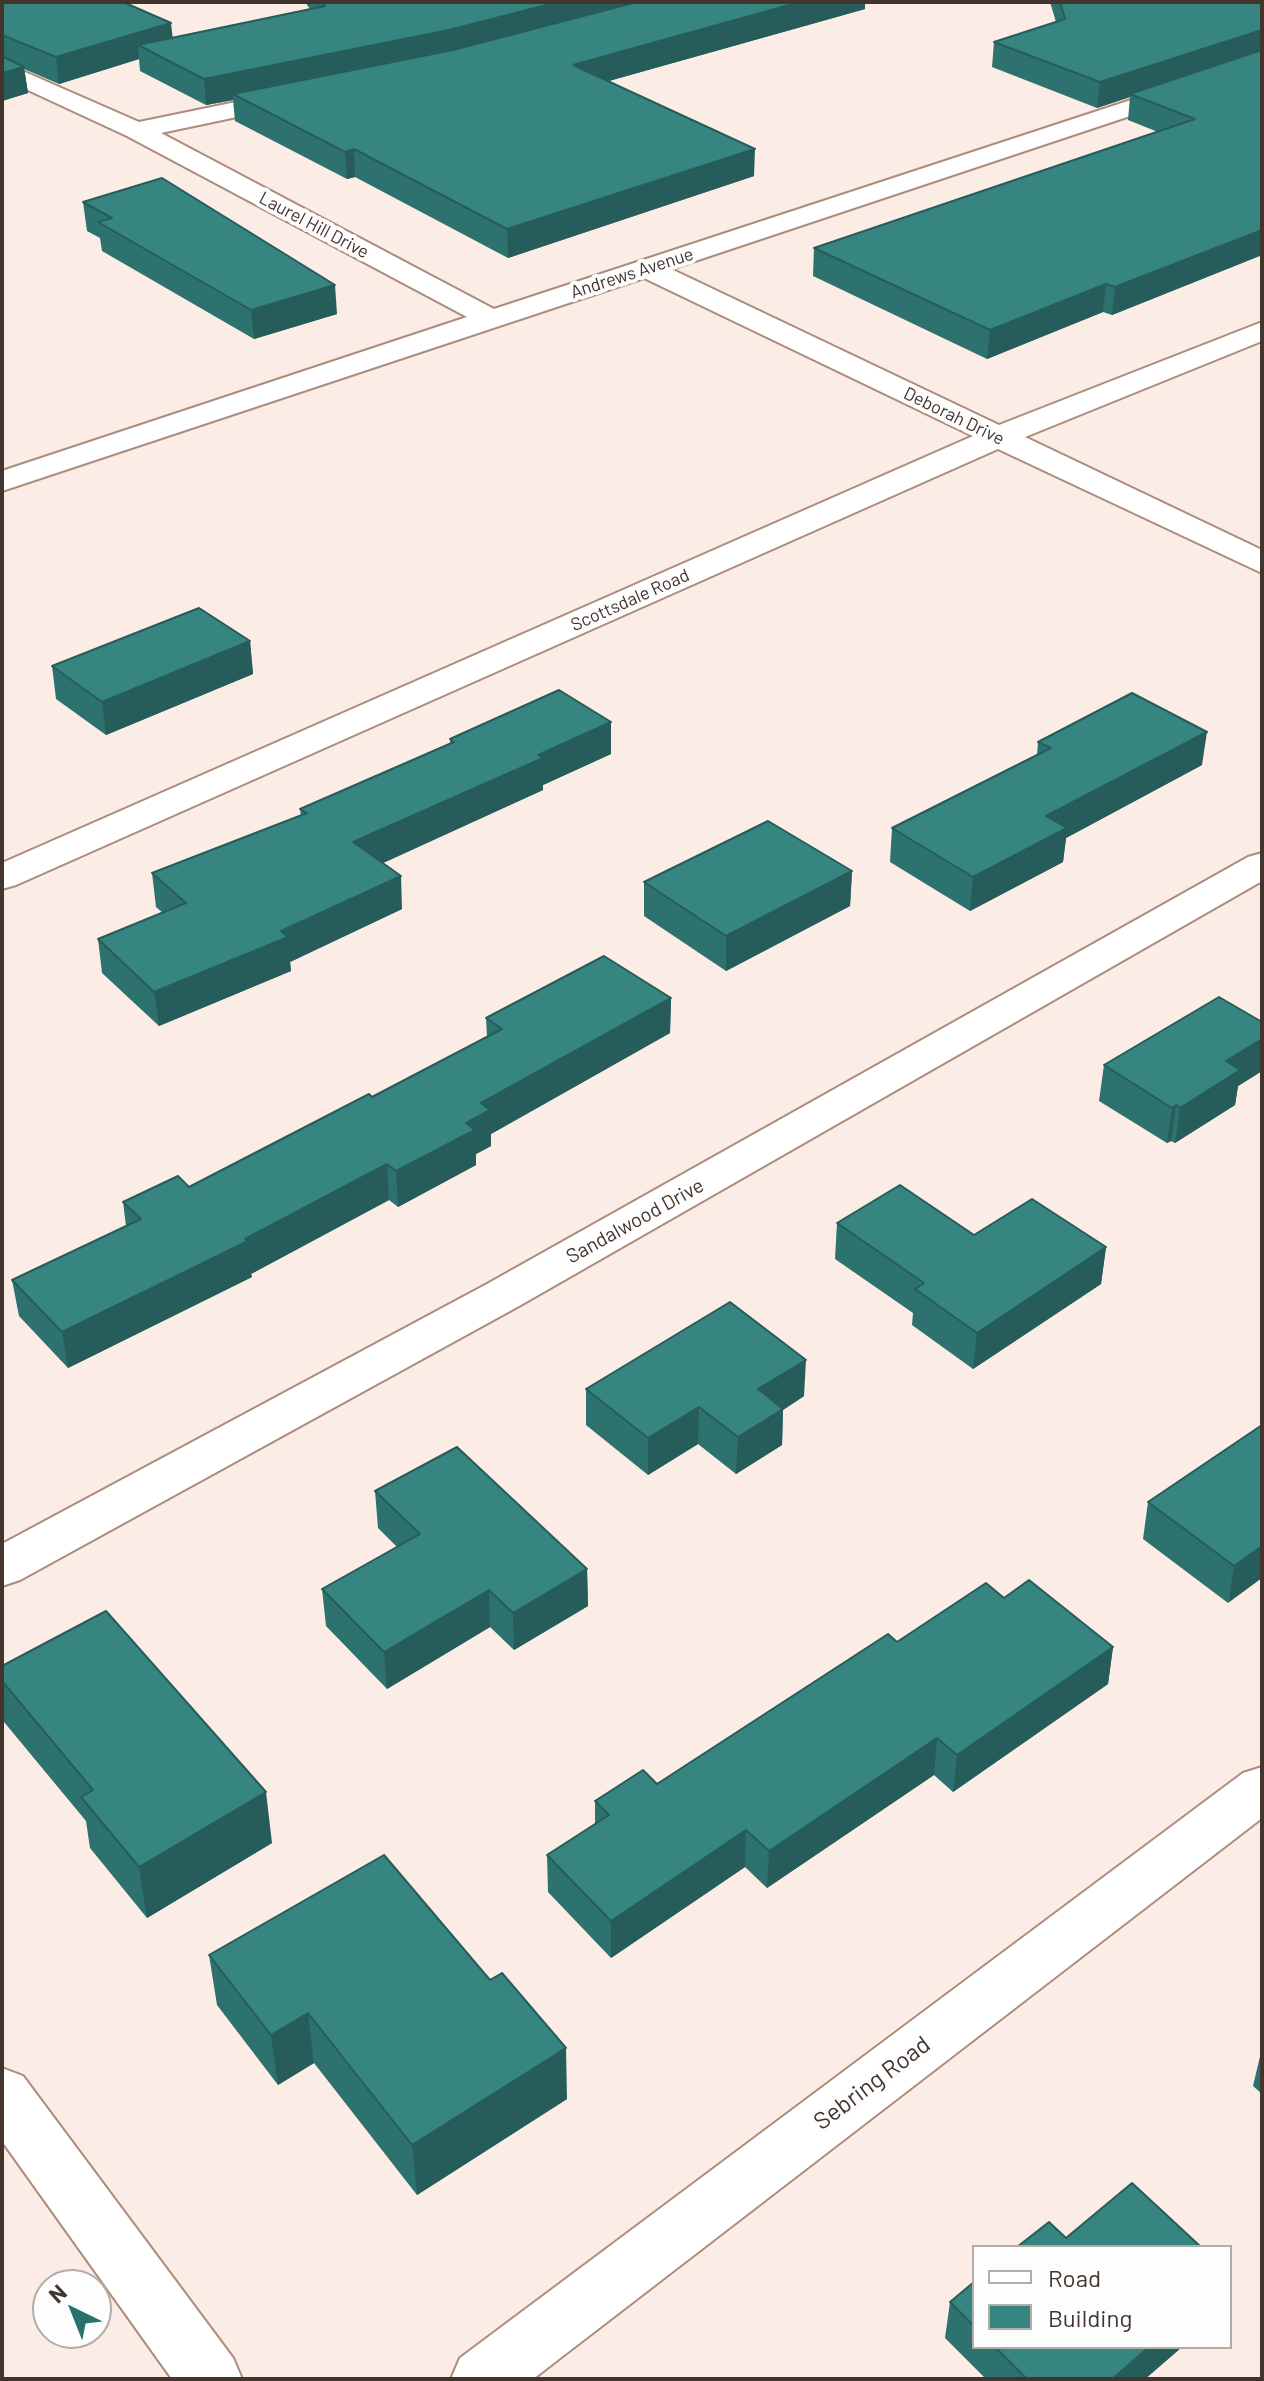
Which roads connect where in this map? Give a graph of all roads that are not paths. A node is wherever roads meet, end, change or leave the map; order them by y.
1 (1262, 64) edge
2 (2, 69) edge
3 (1224, 77) junction
4 (1262, 92) edge
5 (318, 93) edge
6 (136, 130) junction
7 (646, 268) junction
8 (492, 319) junction
9 (1262, 331) edge
10 (998, 437) junction
11 (2, 481) edge
12 (1262, 563) edge
13 (1262, 865) edge
14 (2, 877) edge
15 (2, 1567) edge
16 (1262, 1788) edge
17 (2, 2094) edge
18 (210, 2379) edge
19 (483, 2379) edge

1 - 3 street, Andrews Avenue
2 - 6 street, Laurel Hill Drive
3 - 4 street
3 - 7 street, Andrews Avenue
5 - 6 street
6 - 8 street, Laurel Hill Drive
7 - 8 street, Andrews Avenue
7 - 10 street, Deborah Drive
8 - 11 street, Andrews Avenue
9 - 10 street, Scottsdale Road
10 - 12 street, Deborah Drive
10 - 14 street, Scottsdale Road
13 - 15 street, Sandalwood Drive
16 - 19 street, Sebring Road
17 - 18 street

